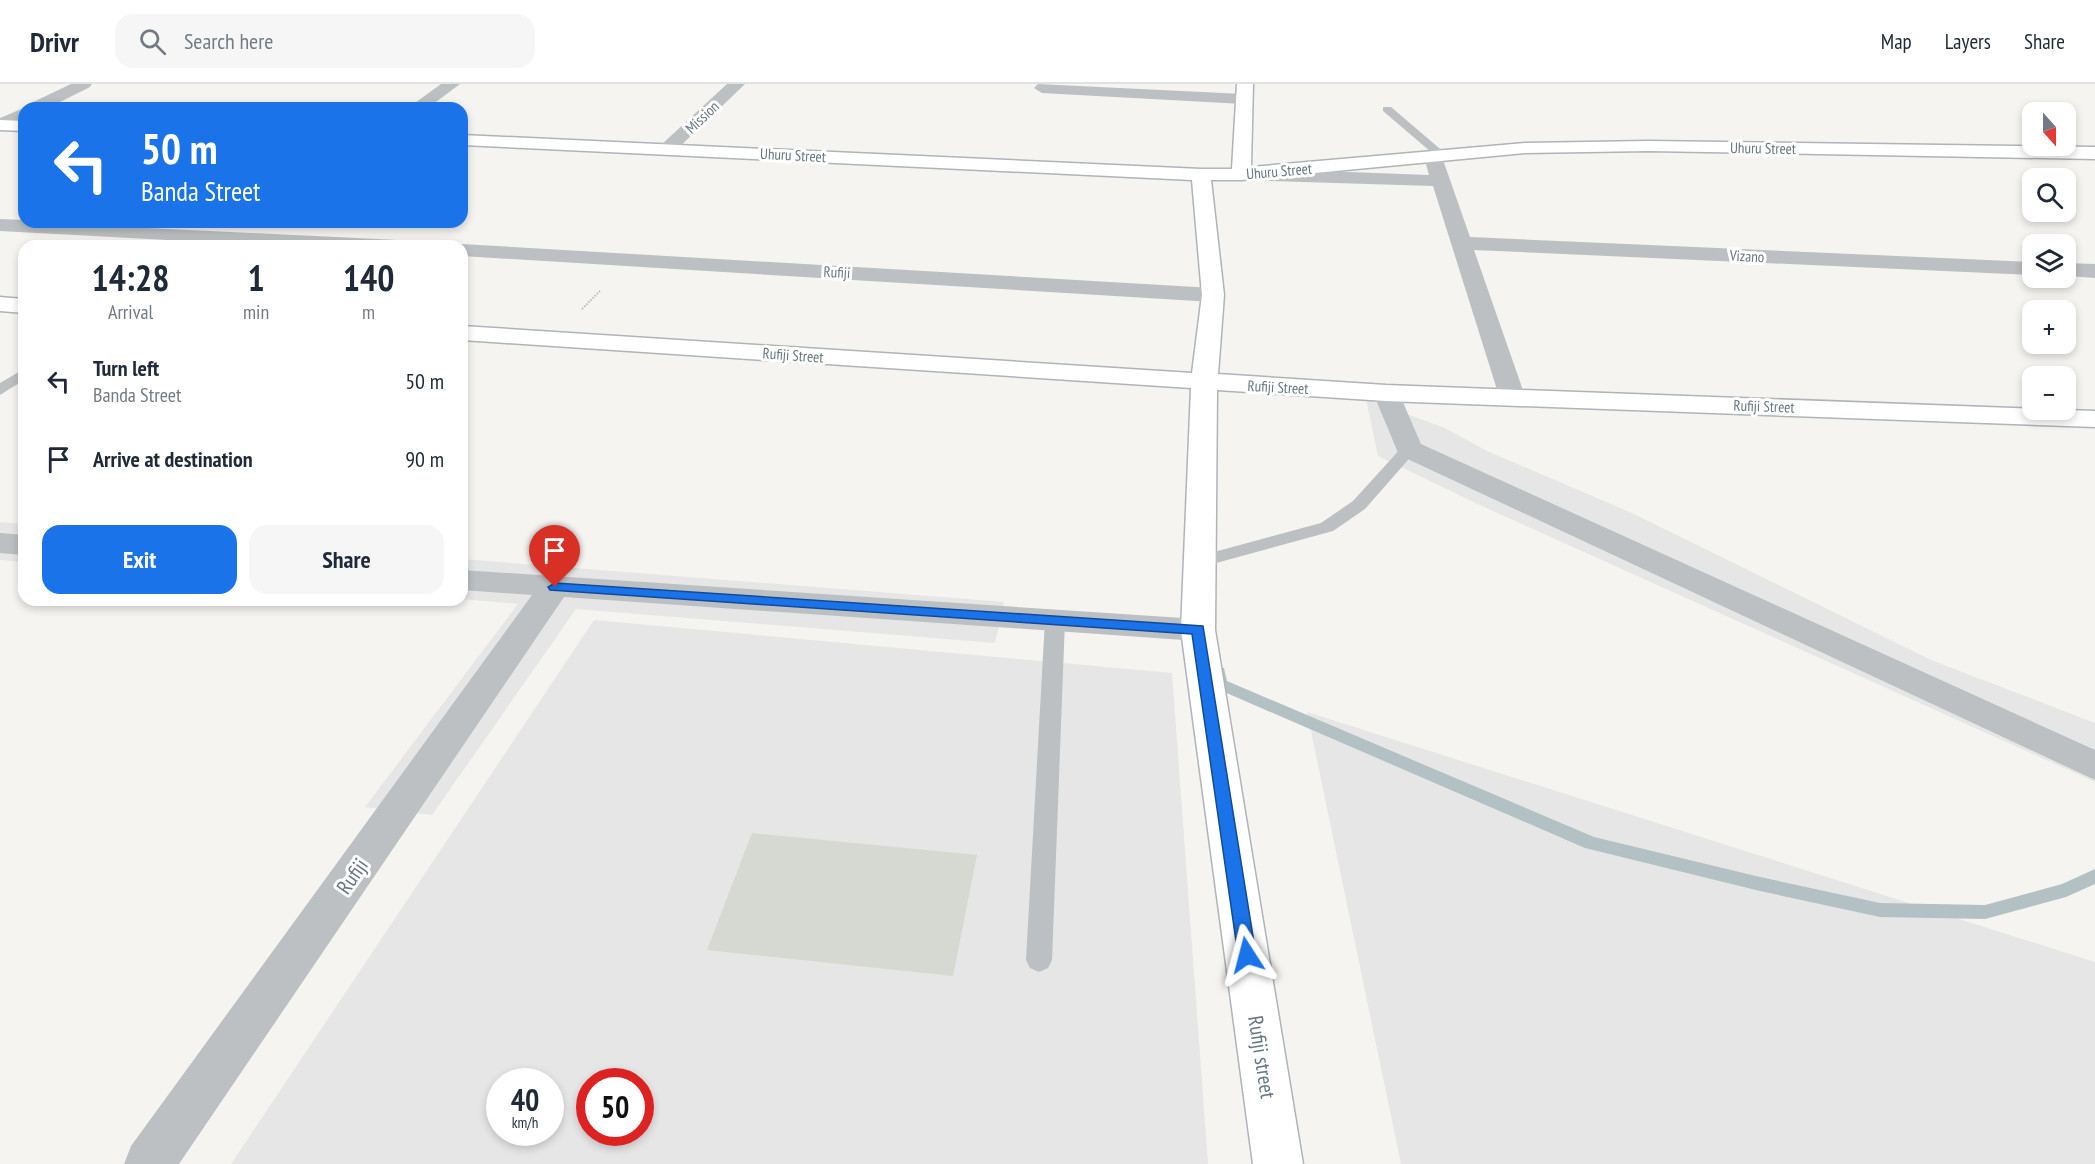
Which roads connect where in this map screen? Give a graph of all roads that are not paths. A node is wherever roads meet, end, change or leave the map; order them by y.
1 (84, 84) edge
2 (452, 84) edge
3 (737, 84) edge
4 (1042, 88) dead end
5 (1245, 91) edge
6 (47, 102) edge
7 (426, 102) edge
8 (1387, 110) dead end
9 (18, 116) edge
10 (0, 125) edge
11 (18, 126) edge
12 (468, 140) edge
13 (667, 149) junction
14 (2095, 153) edge
15 (1438, 156) junction
16 (1241, 174) junction
17 (1201, 175) junction
18 (1442, 181) junction
19 (0, 225) edge
20 (18, 226) edge
21 (41, 228) edge
22 (237, 228) edge
23 (203, 240) edge
24 (219, 240) edge
25 (1461, 243) junction
26 (468, 250) edge
27 (2022, 268) edge
28 (2076, 270) edge
29 (2095, 271) edge
30 (1213, 295) junction
31 (0, 304) edge
32 (18, 306) edge
33 (468, 333) edge
34 (18, 377) edge
35 (1204, 382) junction
36 (0, 390) edge
37 (1386, 393) junction
38 (1512, 396) junction
39 (2095, 419) edge
40 (1408, 449) junction
41 (0, 543) edge
42 (18, 544) edge
43 (1198, 562) junction
44 (468, 580) edge
45 (555, 587) junction
46 (1055, 620) junction
47 (1198, 630) junction
48 (2095, 766) edge
49 (1039, 960) dead end
50 (149, 1164) edge
51 (1278, 1164) edge

1 - 6 street
2 - 7 street
3 - 13 street, Mission
4 - 5 street
5 - 16 street
8 - 15 lane
9 - 10 street
10 - 11 street
12 - 13 street, Uhuru Street
13 - 17 street, Uhuru Street
14 - 15 street, Uhuru Street
15 - 16 street, Uhuru Street
15 - 18 street
16 - 17 street, Uhuru Street
16 - 18 street
17 - 30 street, Rufiji street
18 - 25 street
19 - 20 street
21 - 23 street
22 - 24 street
25 - 27 street, Vizano
25 - 38 street
26 - 30 street, Rufiji
28 - 29 street
30 - 35 street, Rufiji street
31 - 32 street
33 - 35 street, Rufiji Street
34 - 36 lane
35 - 37 street, Rufiji Street
35 - 43 street, Rufiji street
37 - 38 street, Rufiji Street
37 - 40 street
38 - 39 street, Rufiji Street
40 - 43 lane
40 - 48 street
41 - 42 street
43 - 47 street, Rufiji street
44 - 45 street
45 - 46 street
45 - 50 street, Rufiji
46 - 47 street
46 - 49 lane
47 - 51 street, Rufiji street

